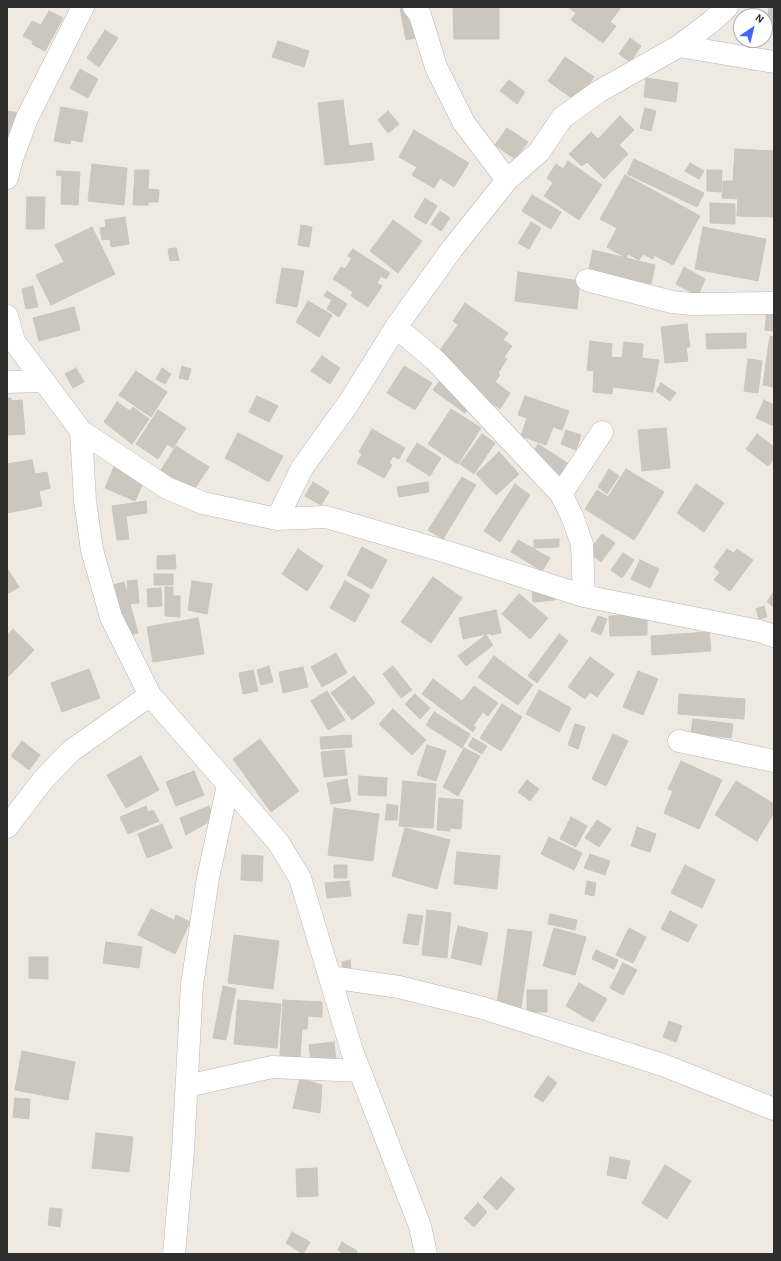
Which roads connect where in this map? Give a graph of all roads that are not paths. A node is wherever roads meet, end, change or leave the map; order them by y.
1 (83, 7) edge
2 (414, 7) edge
3 (727, 7) edge
4 (679, 46) junction
5 (774, 62) edge
6 (7, 178) edge
7 (507, 180) junction
8 (587, 280) dead end
9 (774, 303) edge
10 (7, 316) edge
11 (396, 327) junction
12 (42, 381) junction
13 (7, 382) edge
14 (81, 431) junction
15 (602, 432) dead end
16 (561, 494) junction
17 (278, 519) junction
18 (584, 596) junction
19 (774, 636) edge
20 (150, 695) junction
21 (679, 740) dead end
22 (774, 762) edge
23 (228, 785) junction
24 (7, 827) edge
25 (330, 977) junction
26 (360, 1071) junction
27 (187, 1086) junction
28 (774, 1109) edge
29 (174, 1254) edge
30 (426, 1254) edge

1 - 6 street
2 - 7 street
3 - 4 street
4 - 5 street
4 - 7 street
7 - 11 street
8 - 9 street
10 - 12 street
11 - 16 street
11 - 17 street
12 - 13 street
12 - 14 street
14 - 17 street
14 - 20 street
15 - 16 street
16 - 18 street
17 - 18 street
18 - 19 street
20 - 23 street
20 - 24 street
21 - 22 street
23 - 25 street
23 - 27 street
25 - 26 street
25 - 28 street
26 - 27 street
26 - 30 street
27 - 29 street

